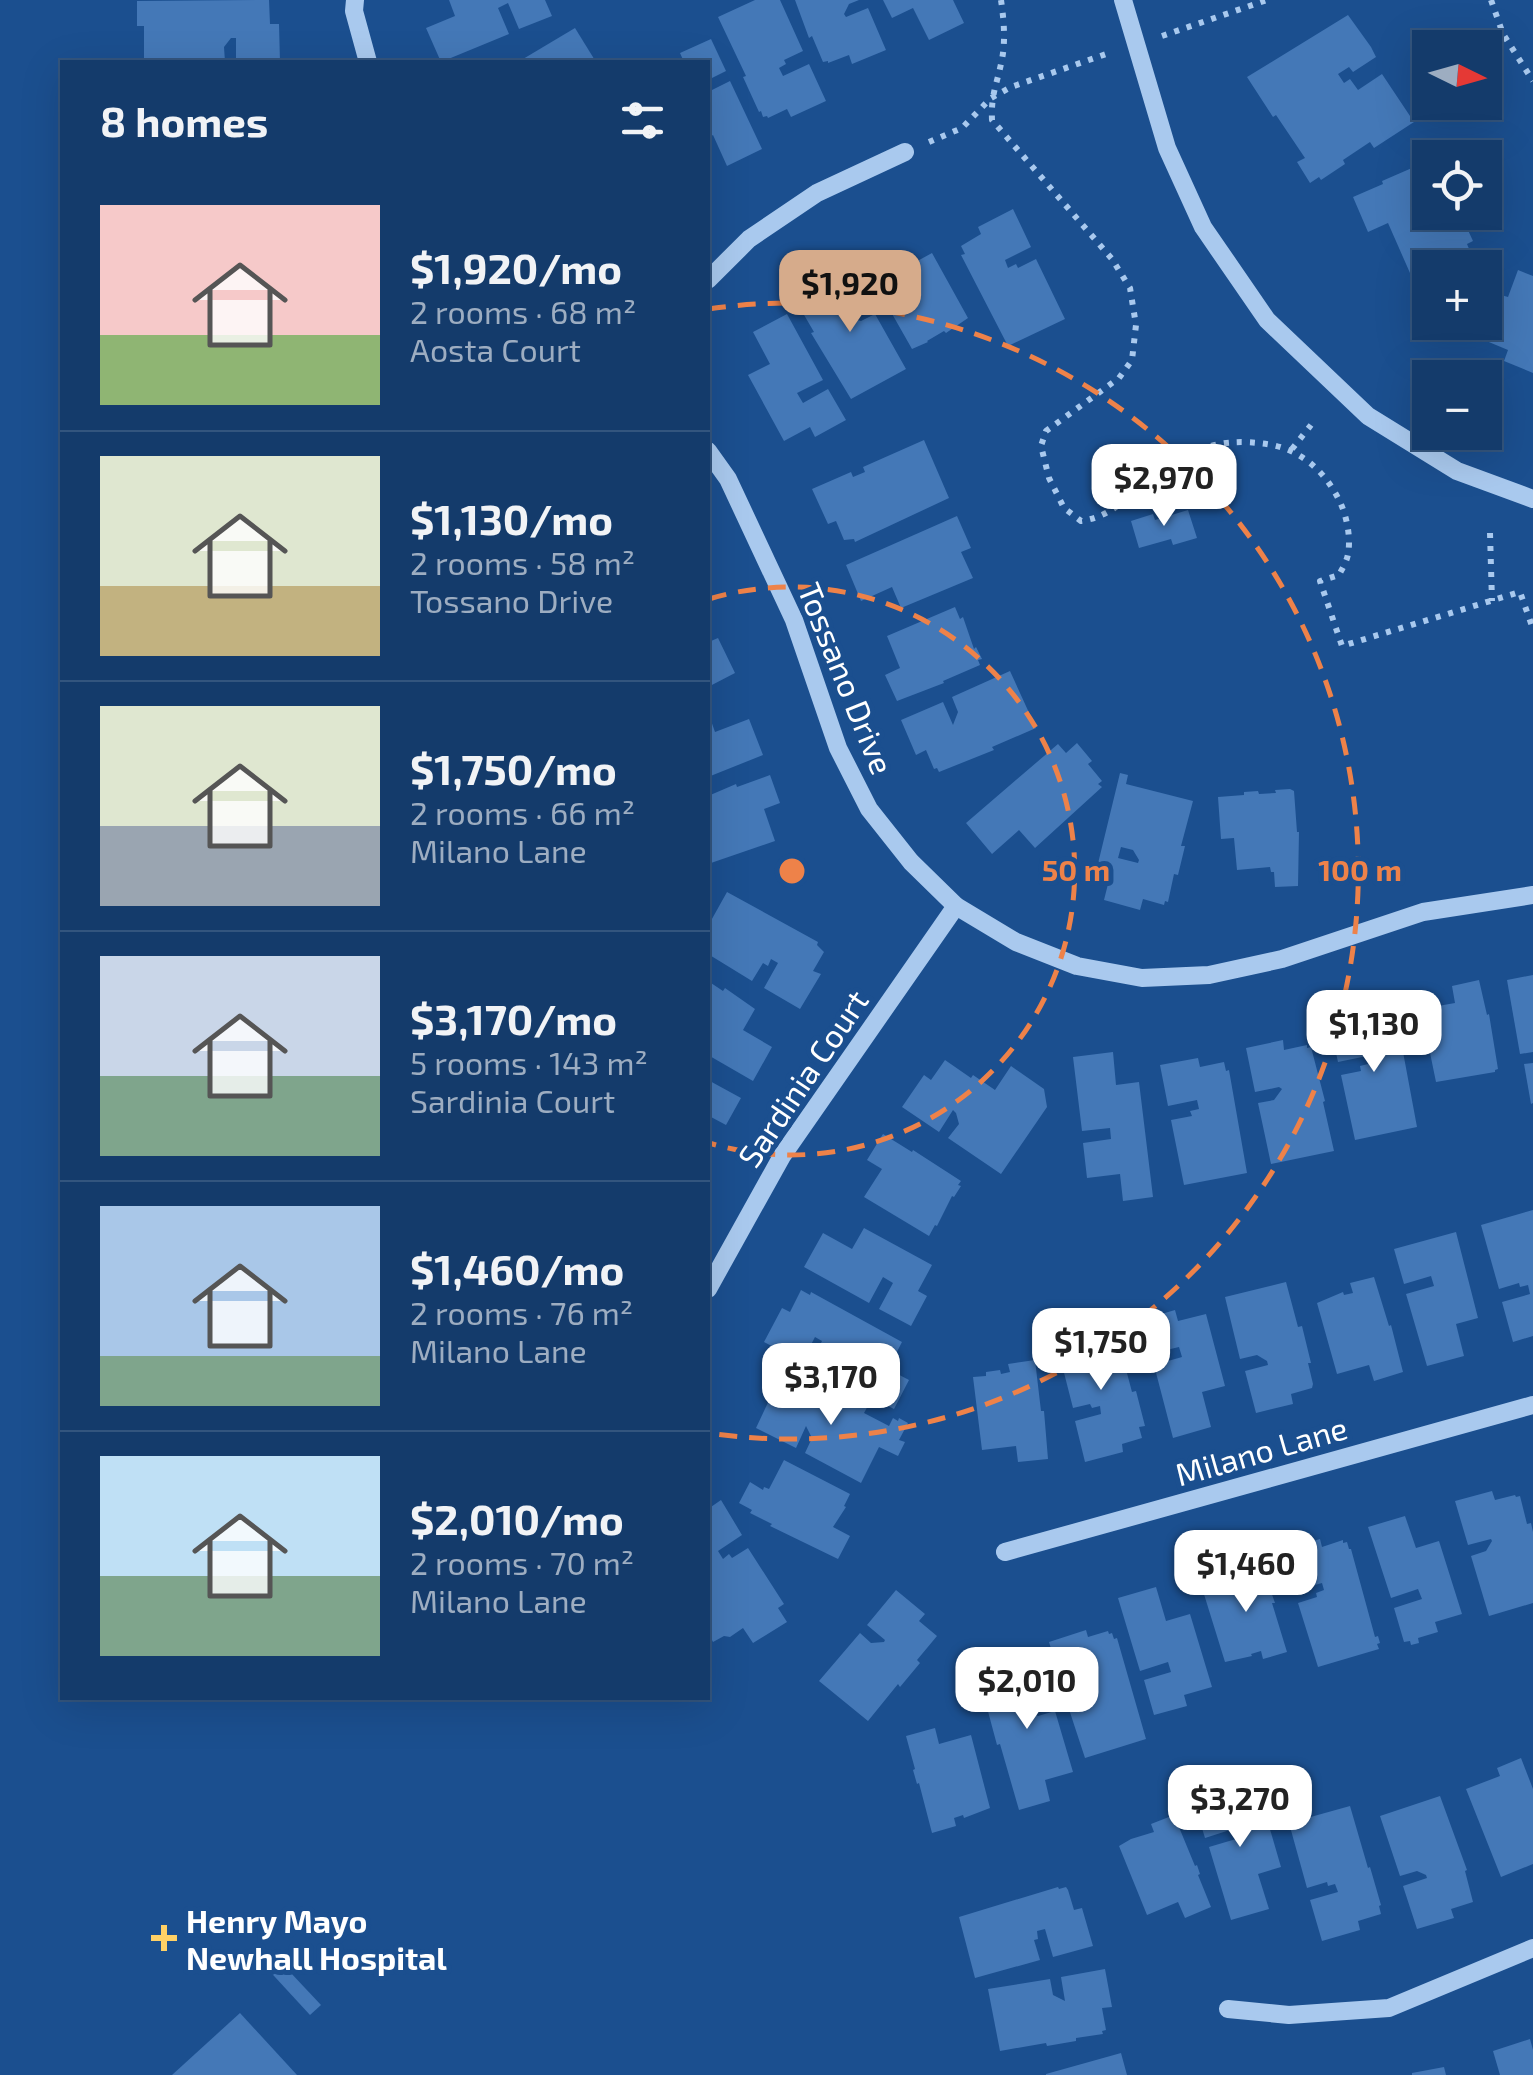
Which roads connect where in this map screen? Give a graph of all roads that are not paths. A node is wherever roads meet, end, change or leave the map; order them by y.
1 (354, 0) edge
2 (1123, 0) edge
3 (367, 60) edge
4 (904, 152) road end
5 (710, 278) edge
6 (710, 453) edge
7 (1533, 498) edge
8 (1533, 895) edge
9 (956, 906) junction
10 (710, 1285) edge
11 (1533, 1405) edge
12 (1005, 1552) dead end
13 (1533, 1948) edge
14 (1228, 2009) dead end

1 - 3 street
2 - 7 street
4 - 5 street
6 - 9 street, Tossano Drive
8 - 9 street, Tossano Drive
9 - 10 street, Sardinia Court
11 - 12 street, Milano Lane
13 - 14 street

